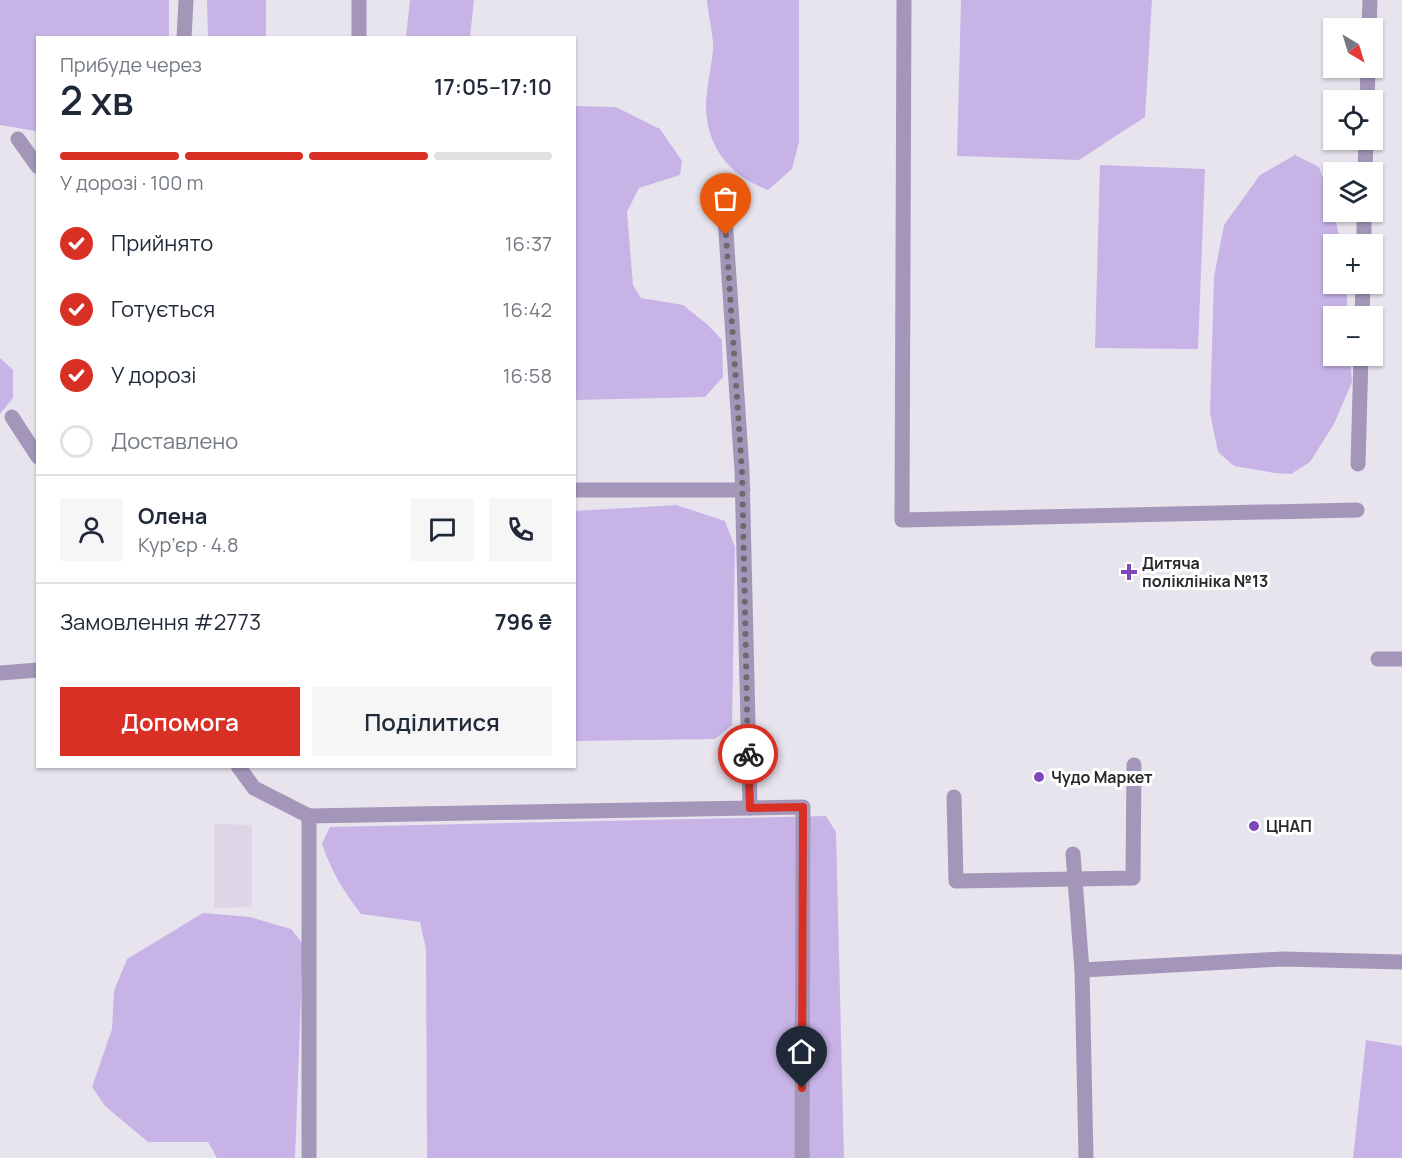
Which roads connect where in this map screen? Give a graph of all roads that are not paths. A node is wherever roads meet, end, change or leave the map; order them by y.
1 (186, 0) edge
2 (359, 0) edge
3 (904, 0) edge
4 (1370, 0) edge
5 (1369, 18) edge
6 (184, 36) edge
7 (359, 36) edge
8 (18, 139) dead end
9 (36, 164) edge
10 (723, 188) dead end
11 (1361, 366) edge
12 (12, 417) dead end
13 (36, 455) edge
14 (1358, 464) dead end
15 (576, 490) edge
16 (743, 490) junction
17 (1357, 510) dead end
18 (1402, 658) edge
19 (1378, 659) dead end
20 (36, 670) edge
21 (0, 673) edge
22 (1134, 765) dead end
23 (239, 768) edge
24 (954, 797) dead end
25 (750, 808) junction
26 (309, 816) junction
27 (1073, 854) dead end
28 (1076, 881) junction
29 (1402, 962) edge
30 (1082, 970) junction
31 (309, 1158) edge
32 (802, 1158) edge
33 (1086, 1158) edge

1 - 6 lane
2 - 7 lane
3 - 17 lane
4 - 5 lane
8 - 9 lane
10 - 16 lane
11 - 14 lane
12 - 13 lane
15 - 16 lane
16 - 25 lane
18 - 19 lane
20 - 21 lane
22 - 28 lane
23 - 26 lane
24 - 28 lane
25 - 26 lane
25 - 32 lane
26 - 31 lane
27 - 28 lane
28 - 30 lane
29 - 30 lane
30 - 33 lane

